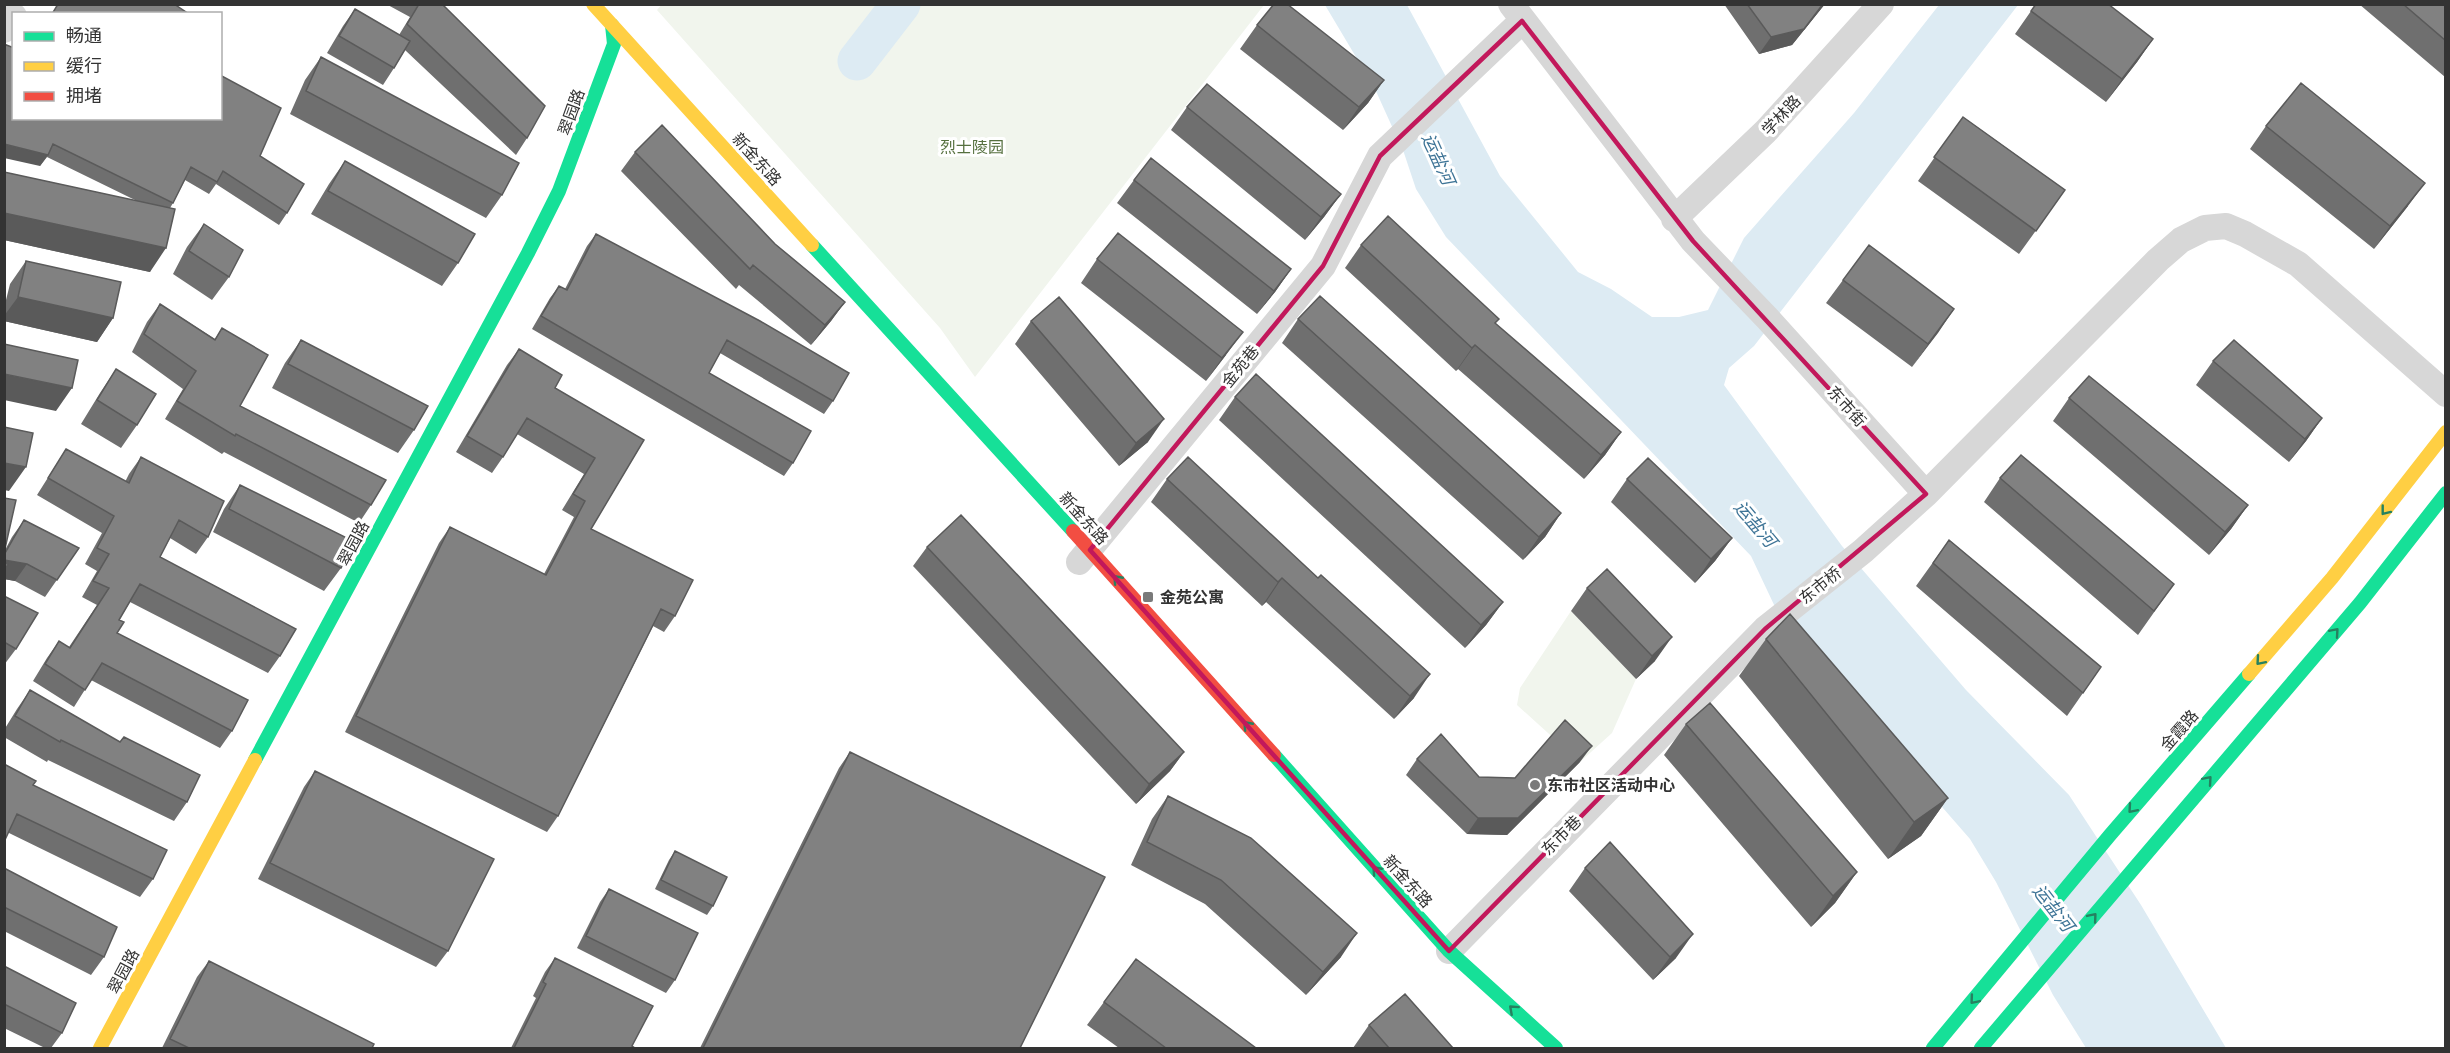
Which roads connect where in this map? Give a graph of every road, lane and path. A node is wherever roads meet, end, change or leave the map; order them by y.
1 (1881, 4) edge
2 (588, 8) edge
3 (623, 12) dead end
4 (1516, 13) edge
5 (612, 26) junction
6 (614, 44) junction
7 (1674, 219) junction
8 (875, 335) dead end
9 (2445, 394) edge
10 (2443, 441) edge
11 (2407, 483) junction
12 (2445, 493) edge
13 (1926, 494) junction
14 (2435, 506) junction
15 (2445, 516) edge
16 (1082, 559) junction
17 (1777, 620) joint
18 (1449, 951) junction
19 (100, 1048) edge
20 (1556, 1048) edge
21 (1933, 1048) edge
22 (1981, 1048) edge

1 - 7 street, 学林路
2 - 5 main road, 新金东路
2 - 6 main road, 新金东路
3 - 5 main road
4 - 7 street, 东市街
4 - 16 street, 金苑巷
5 - 6 main road
5 - 16 main road, 新金东路
6 - 8 main road, 新金东路
6 - 19 main road, 翠园路
7 - 13 street, 东市街
9 - 13 street, 东市桥
10 - 11 main road, 金霞路
11 - 14 main road
11 -> 21 main road, 金霞路
12 - 14 main road
13 - 17 street, 东市桥
14 - 15 main road
22 -> 14 main road
18 -> 16 main road, 新金东路
17 - 18 street, 东市巷
20 -> 18 main road, 新金东路

